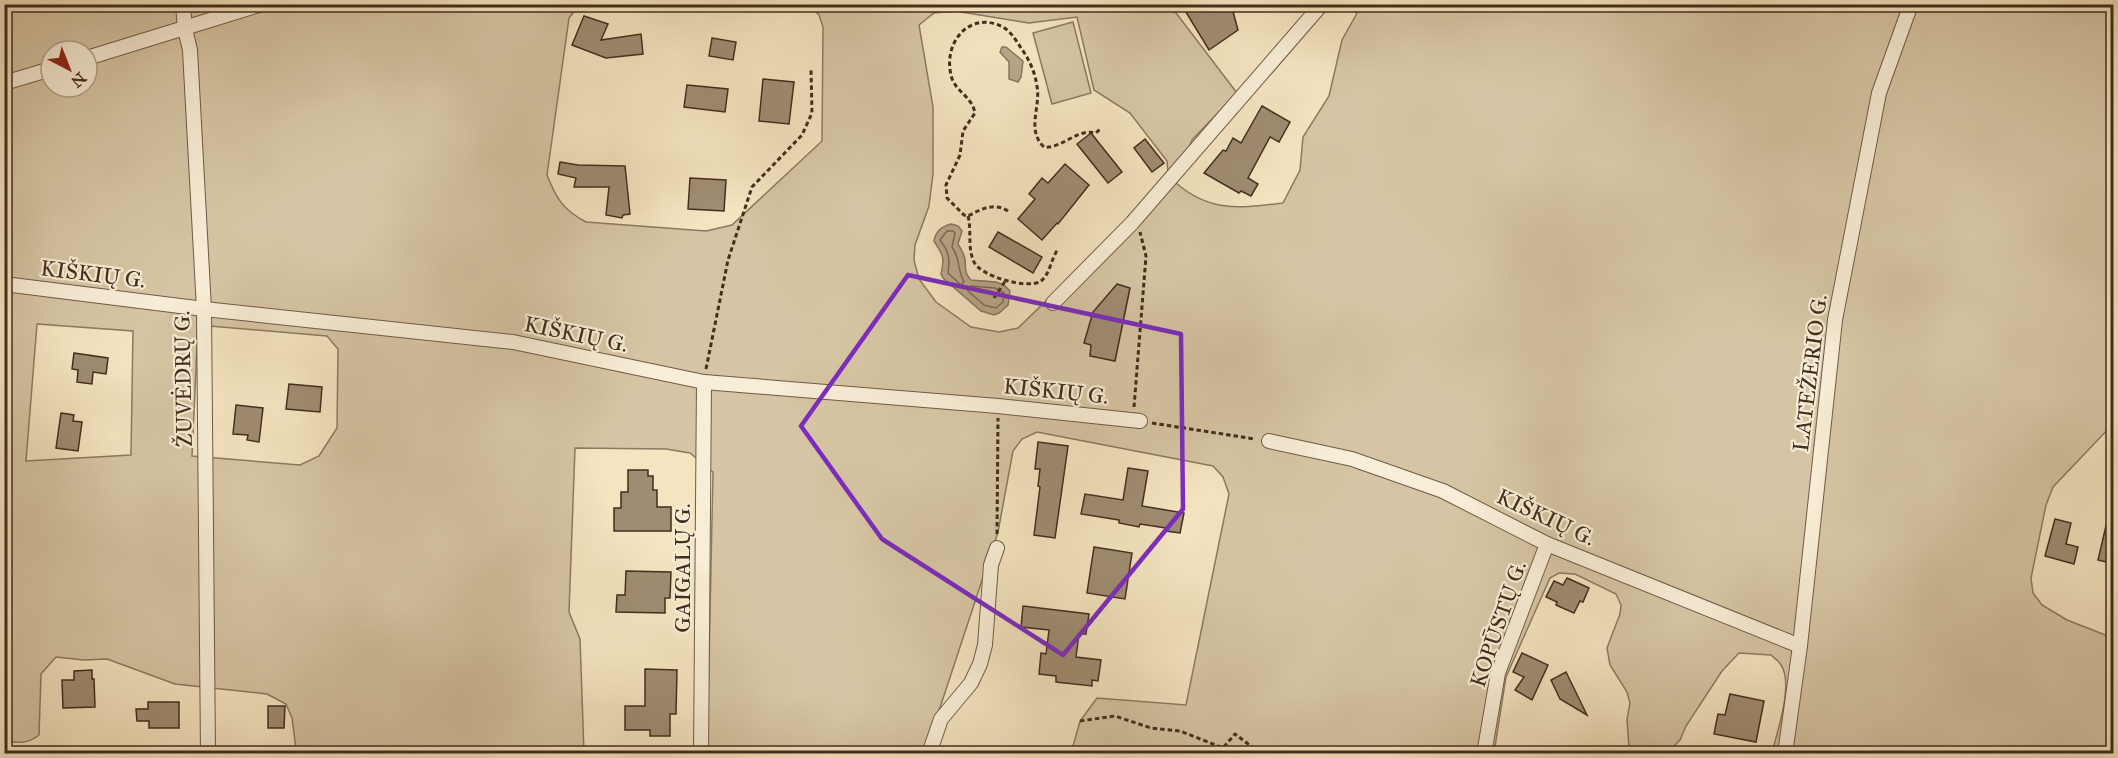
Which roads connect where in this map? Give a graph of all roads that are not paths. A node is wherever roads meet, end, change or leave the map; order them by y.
1 (183, 4) edge
2 (262, 4) edge
3 (1322, 4) edge
4 (1911, 4) edge
5 (185, 28) junction
6 (99, 54) edge
7 (39, 73) edge
8 (4, 83) edge
9 (4, 284) edge
10 (1053, 303) dead end
11 (204, 309) junction
12 (704, 382) junction
13 (1136, 421) road end
14 (1269, 441) road end
15 (1548, 544) junction
16 (997, 548) road end
17 (1800, 646) junction
18 (208, 753) edge
19 (701, 753) edge
20 (929, 753) edge
21 (1484, 753) edge
22 (1785, 753) edge

1 - 5 street, ŽUVĖDRŲ G.
2 - 5 street
3 - 10 street
4 - 17 street, LATEŽERIO G.
5 - 6 street
5 - 11 street, ŽUVĖDRŲ G.
7 - 8 street
9 - 11 street, KIŠKIŲ G.
11 - 12 street, KIŠKIŲ G.
11 - 18 street, ŽUVĖDRŲ G.
12 - 13 street, KIŠKIŲ G.
12 - 19 street, GAIGALŲ G.
14 - 15 street, KIŠKIŲ G.
15 - 17 street, KIŠKIŲ G.
15 - 21 street, KOPŪSTŲ G.
16 - 20 street
17 - 22 street, LATEŽERIO G.

